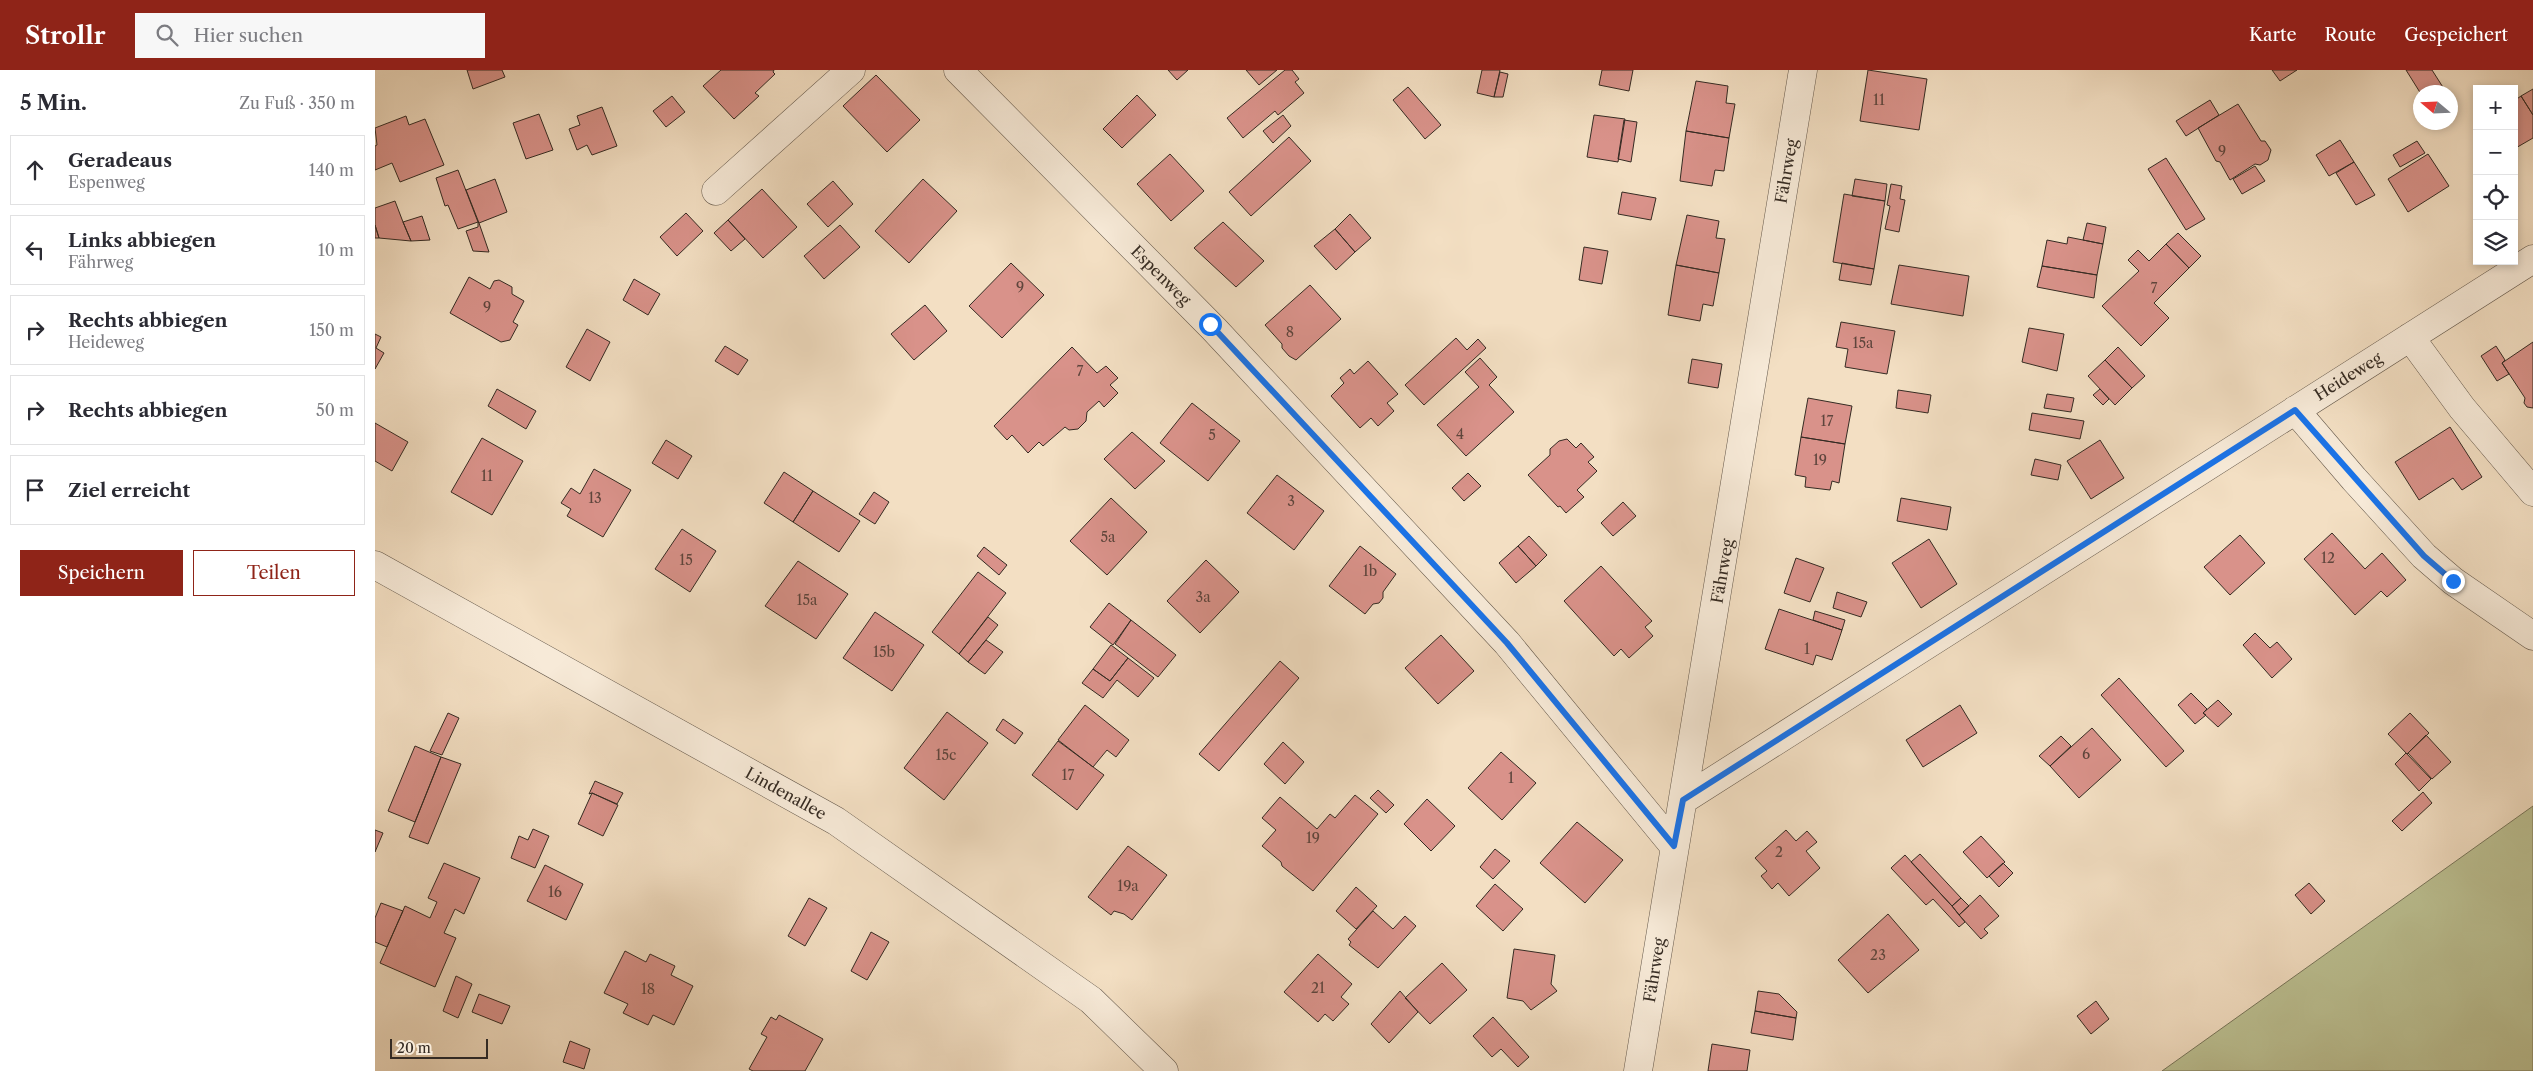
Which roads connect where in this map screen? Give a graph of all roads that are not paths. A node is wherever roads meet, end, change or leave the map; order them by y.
1 (851, 70) edge
2 (958, 70) edge
3 (1803, 70) edge
4 (716, 191) dead end
5 (2533, 259) edge
6 (2410, 337) junction
7 (2295, 410) junction
8 (2533, 492) edge
9 (375, 565) edge
10 (2533, 636) edge
11 (1683, 800) junction
12 (1674, 846) junction
13 (1163, 1071) edge
14 (1638, 1071) edge

1 - 4 street
2 - 12 street, Espenweg
3 - 11 street, Fährweg
5 - 6 street, Heideweg
6 - 7 street, Heideweg
6 - 8 street
7 - 10 street
7 - 11 street, Heideweg
9 - 13 street, Lindenallee
11 - 12 street, Fährweg
12 - 14 street, Fährweg

